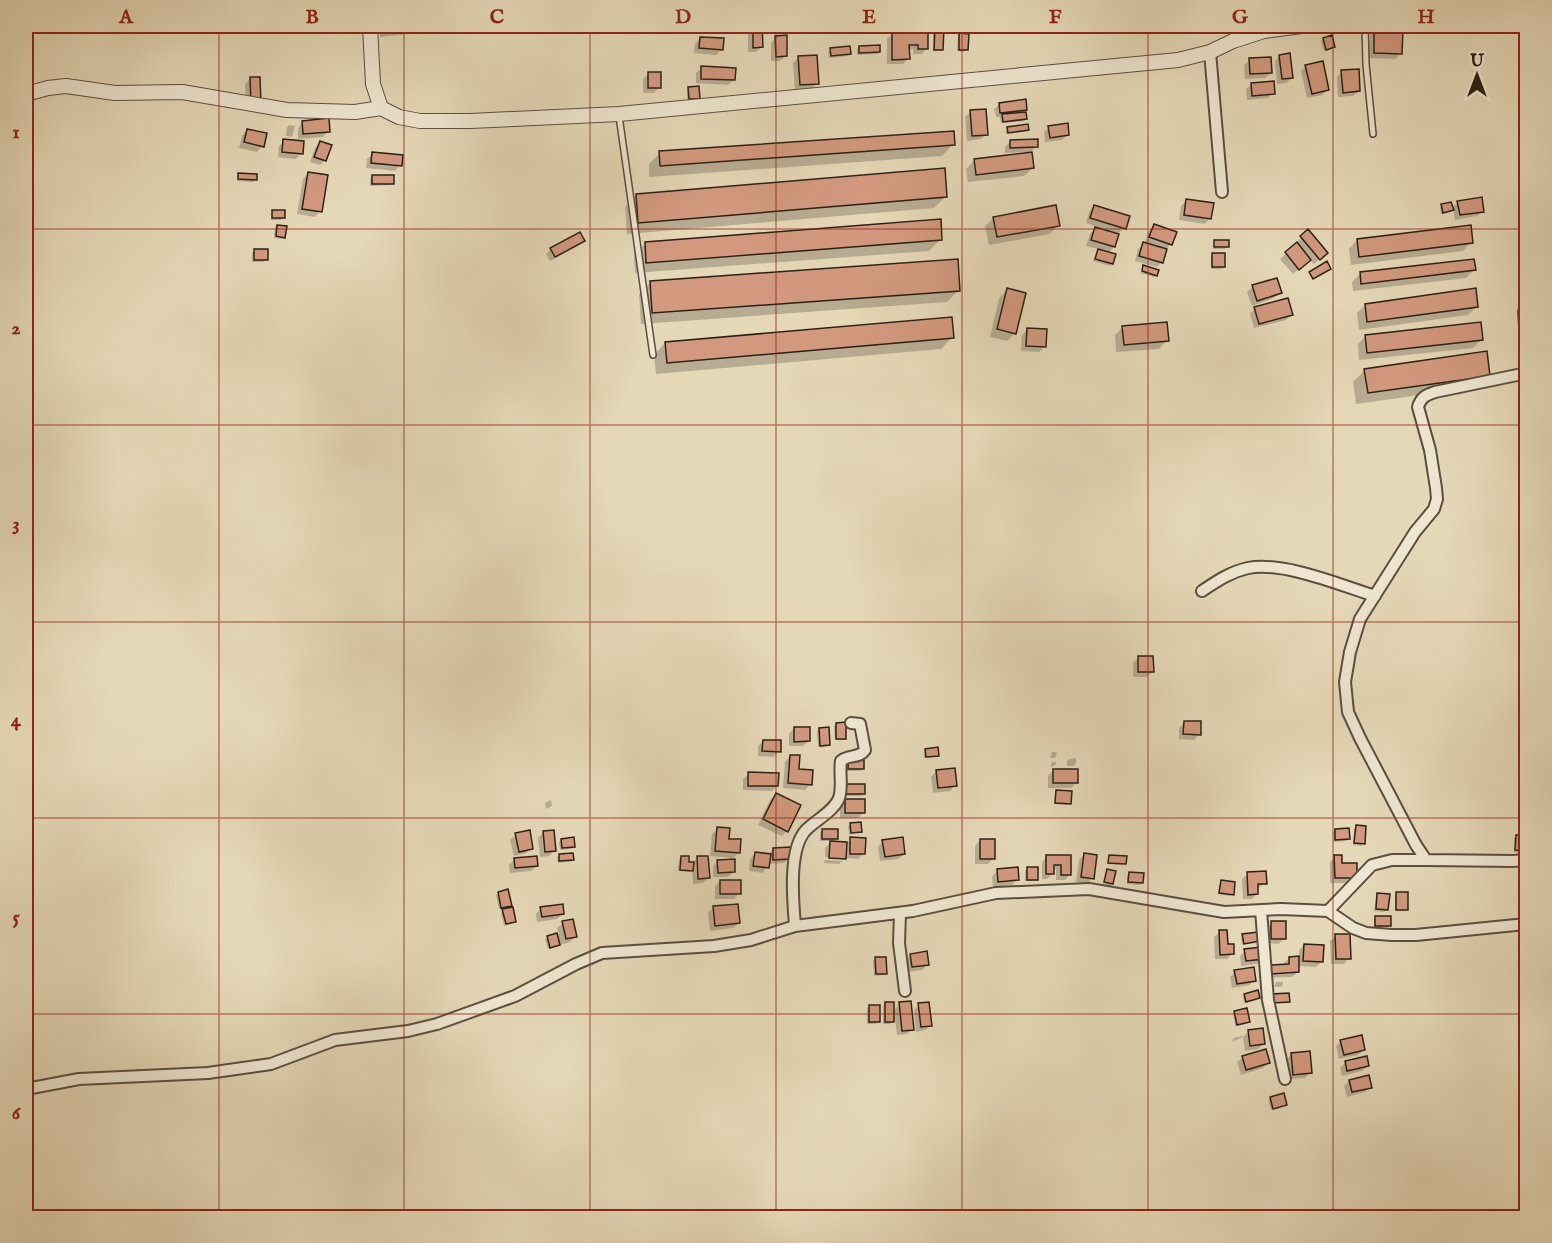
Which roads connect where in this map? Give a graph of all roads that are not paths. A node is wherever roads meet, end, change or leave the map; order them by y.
1 (370, 26) edge
2 (1301, 26) edge
3 (1365, 26) edge
4 (1210, 52) junction
5 (26, 94) edge
6 (381, 108) junction
7 (619, 114) junction
8 (1373, 134) dead end
9 (1222, 192) dead end
10 (1527, 308) edge
11 (1527, 338) edge
12 (653, 355) dead end
13 (1527, 370) edge
14 (1202, 591) dead end
15 (1375, 596) junction
16 (851, 723) dead end
17 (1426, 860) junction
18 (1527, 860) edge
19 (1261, 910) junction
20 (1328, 911) junction
21 (900, 913) junction
22 (1527, 924) edge
23 (795, 926) junction
24 (905, 991) dead end
25 (1285, 1080) dead end
26 (26, 1089) edge

1 - 6 street
2 - 4 street
3 - 8 lane
4 - 7 street
4 - 9 street
5 - 6 street
6 - 7 street
7 - 12 lane
10 - 11 street
13 - 15 street
14 - 15 street
15 - 17 street
16 - 23 street
17 - 18 street
17 - 20 street
19 - 20 street
19 - 21 street
19 - 25 street
20 - 22 street
21 - 23 street
21 - 24 street
23 - 26 street

